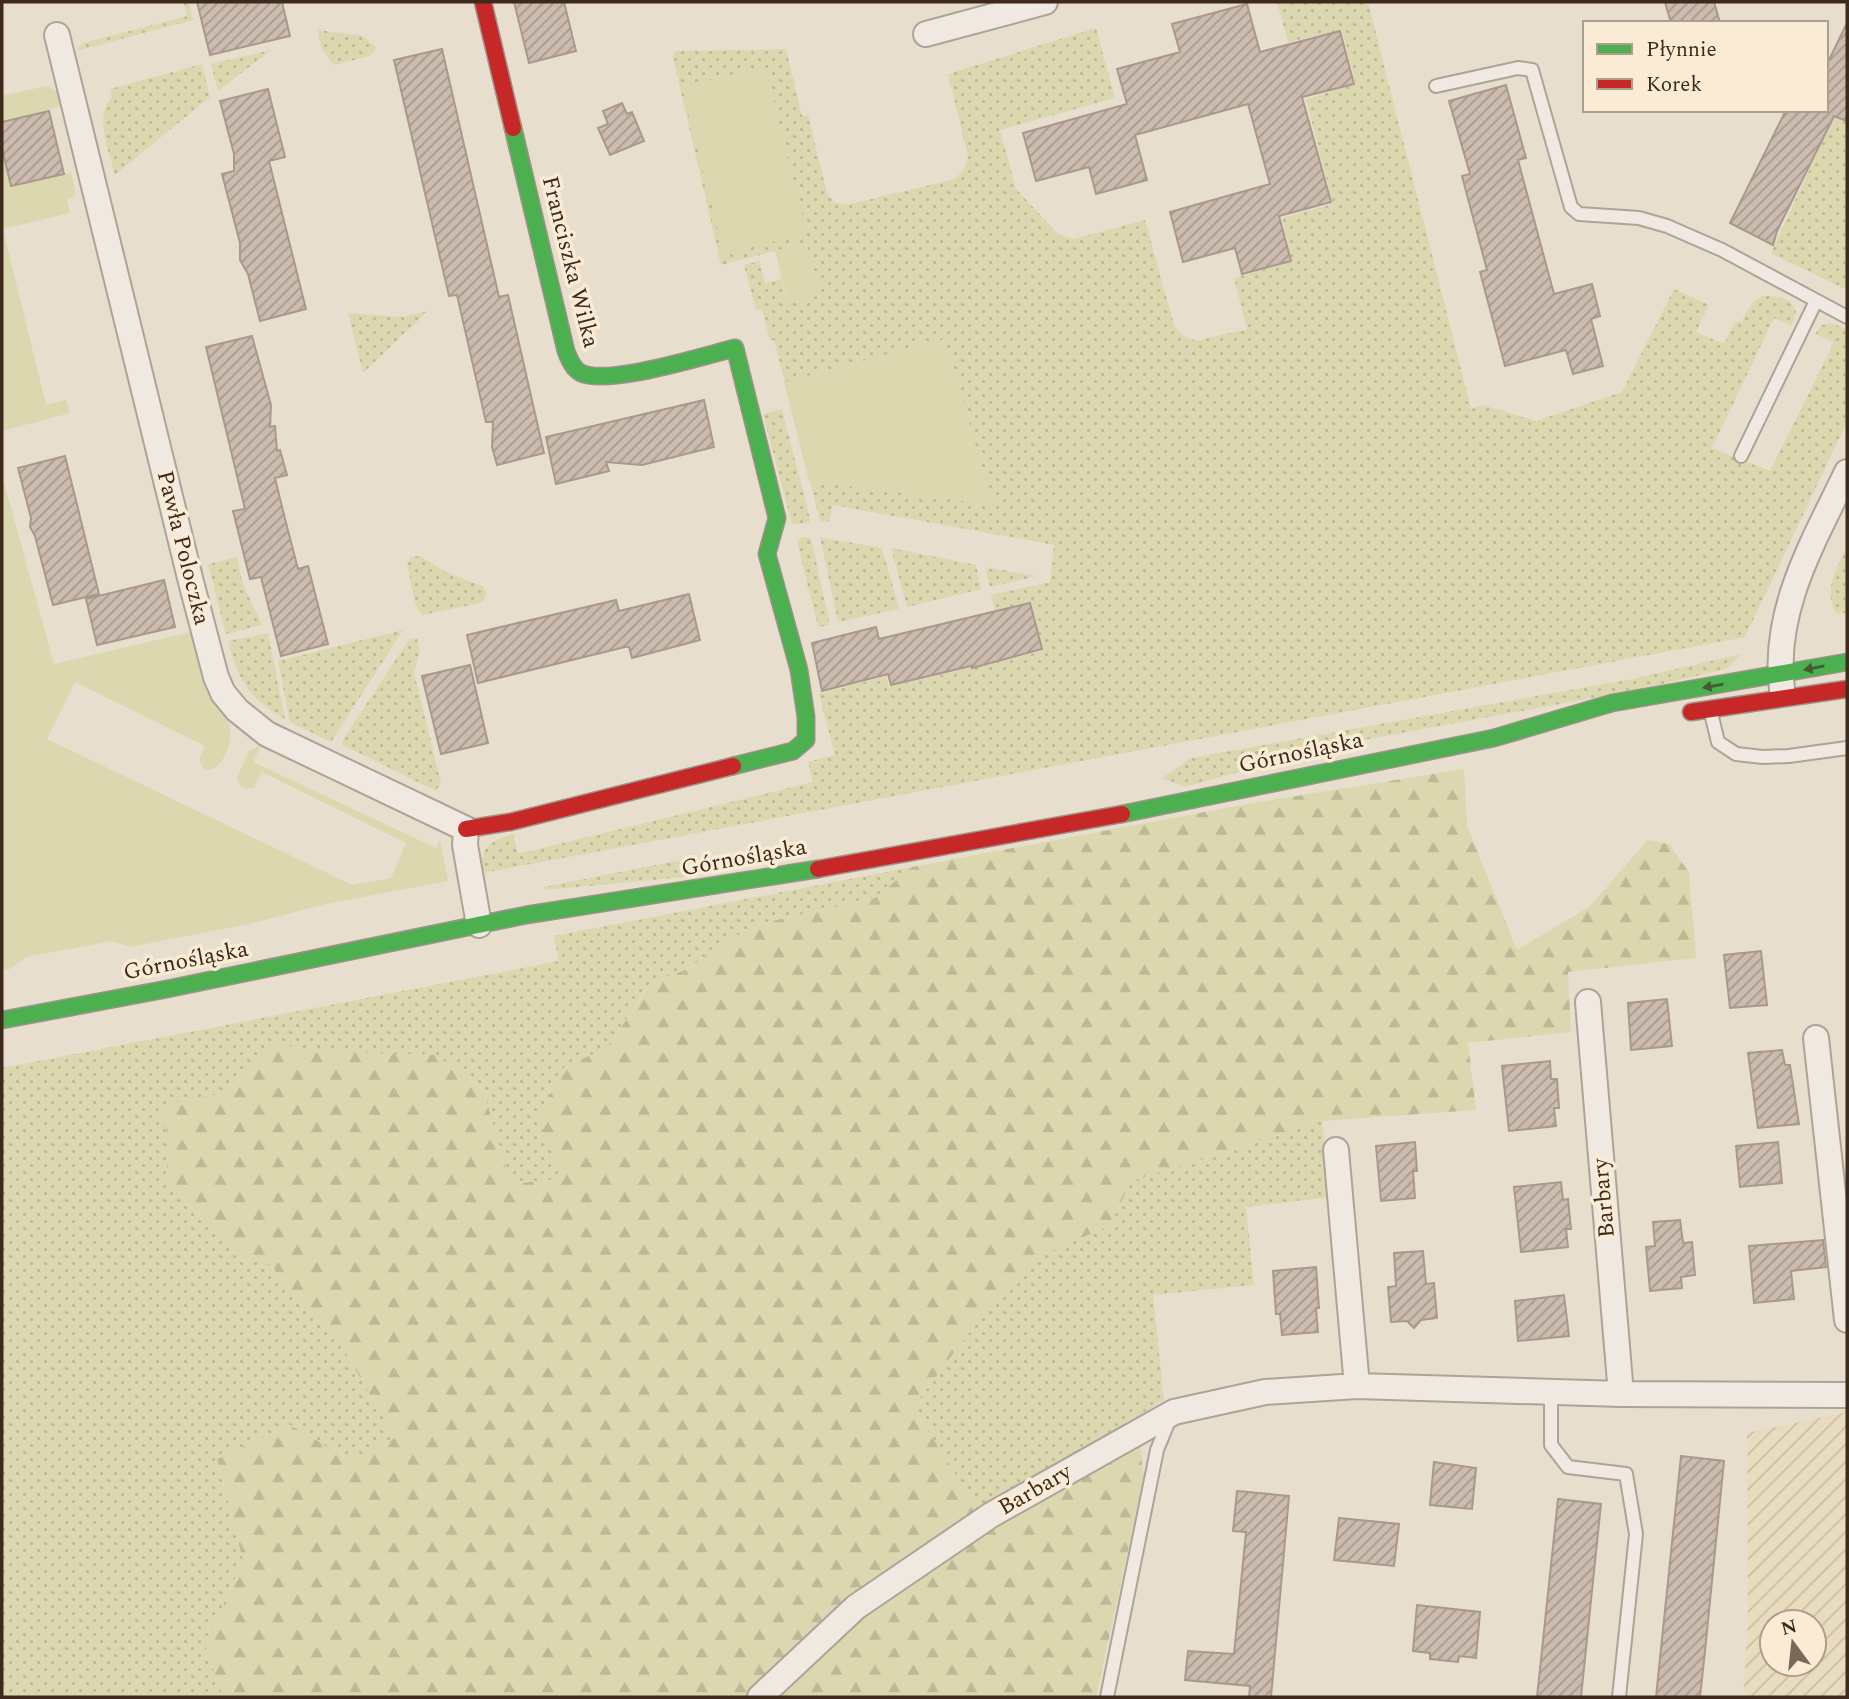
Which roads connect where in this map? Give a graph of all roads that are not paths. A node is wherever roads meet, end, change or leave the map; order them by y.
1 (483, 2) edge
2 (1045, 2) edge
3 (926, 34) dead end
4 (57, 35) dead end
5 (1436, 86) dead end
6 (1816, 301) junction
7 (1847, 317) edge
8 (1741, 456) dead end
9 (1847, 472) edge
10 (1847, 662) edge
11 (1782, 687) junction
12 (1847, 689) edge
13 (1710, 709) junction
14 (1672, 715) dead end
15 (1581, 729) dead end
16 (1494, 738) junction
17 (1847, 748) edge
18 (466, 829) junction
19 (480, 925) junction
20 (1588, 1002) dead end
21 (2, 1020) edge
22 (1816, 1038) dead end
23 (1336, 1150) dead end
24 (1847, 1320) edge
25 (1357, 1386) junction
26 (1551, 1393) junction
27 (1621, 1394) junction
28 (1847, 1395) edge
29 (1174, 1412) junction
30 (760, 1697) edge
31 (1107, 1697) edge
32 (1619, 1697) edge

1 - 18 street, Franciszka Wilka
2 - 3 street
4 - 18 street, Pawła Poloczka
5 - 6 lane
6 - 7 lane
6 - 8 lane
9 - 11 street
10 -> 11 street, Górnośląska
11 - 12 street, Górnośląska
11 - 13 street, Górnośląska
11 -> 16 street, Górnośląska
13 - 14 street, Górnośląska
13 - 17 lane
15 - 16 street, Górnośląska
16 - 19 street, Górnośląska
18 - 19 street
19 - 21 street, Górnośląska
20 - 27 street, Barbary
22 - 24 street
23 - 25 street
25 - 26 street, Barbary
25 - 29 street, Barbary
26 - 27 street, Barbary
26 - 32 lane
27 - 28 street, Barbary
29 - 30 street, Barbary
29 - 31 lane

